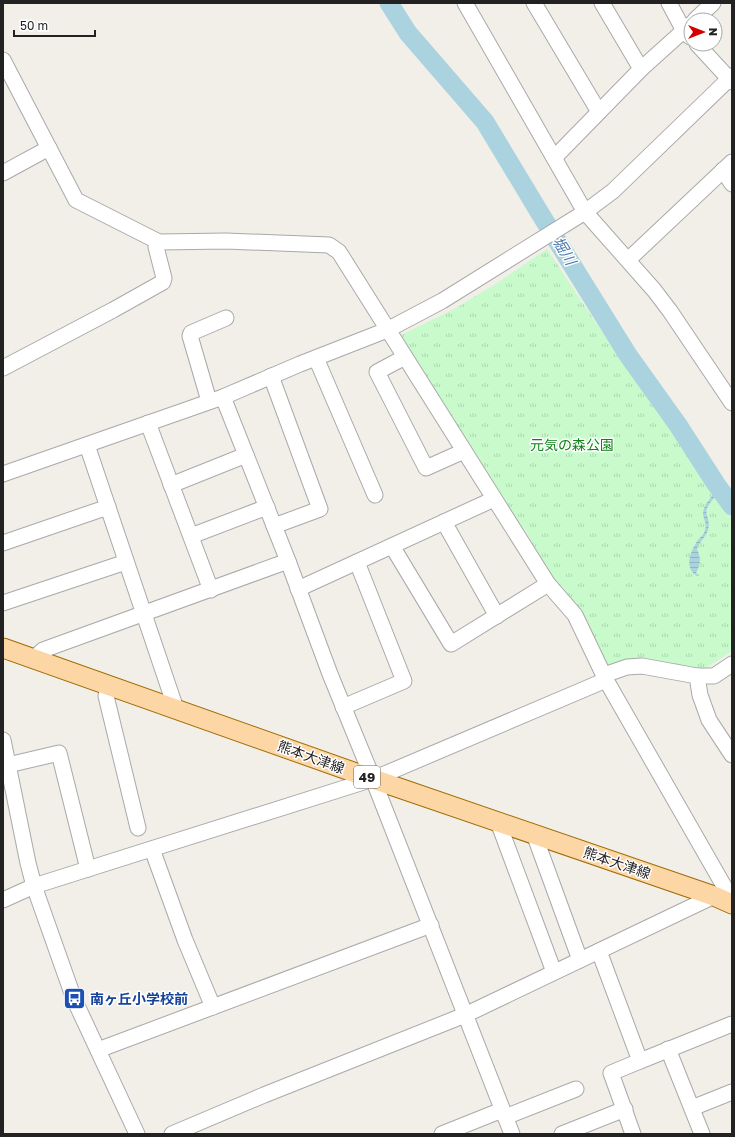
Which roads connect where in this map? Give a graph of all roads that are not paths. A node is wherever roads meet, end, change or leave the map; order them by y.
1 (465, 3) edge
2 (534, 3) edge
3 (602, 3) edge
4 (669, 3) edge
5 (713, 3) edge
6 (703, 12) edge
7 (683, 23) edge
8 (683, 36) edge
9 (705, 52) edge
10 (3, 60) edge
11 (640, 69) junction
12 (731, 79) edge
13 (599, 112) junction
14 (49, 148) junction
15 (554, 158) junction
16 (728, 166) edge
17 (3, 173) edge
18 (732, 184) edge
19 (585, 212) junction
20 (159, 242) junction
21 (628, 260) junction
22 (226, 318) dead end
23 (388, 330) junction
24 (405, 357) junction
25 (316, 358) junction
26 (3, 368) edge
27 (271, 376) junction
28 (730, 395) edge
29 (223, 397) junction
30 (209, 401) junction
31 (148, 423) junction
32 (87, 444) junction
33 (464, 451) junction
34 (246, 455) junction
35 (3, 474) edge
36 (171, 485) junction
37 (375, 495) dead end
38 (494, 499) junction
39 (108, 507) junction
40 (267, 507) junction
41 (444, 522) junction
42 (274, 526) junction
43 (191, 536) junction
44 (3, 543) edge
45 (392, 546) junction
46 (288, 561) junction
47 (126, 562) junction
48 (357, 562) junction
49 (548, 584) junction
50 (298, 589) junction
51 (211, 590) junction
52 (3, 603) edge
53 (144, 614) junction
54 (497, 616) junction
55 (3, 648) edge
56 (33, 659) junction
57 (732, 664) edge
58 (698, 676) junction
59 (605, 678) junction
60 (108, 685) junction
61 (343, 707) junction
62 (176, 709) junction
63 (3, 740) edge
64 (730, 748) edge
65 (7, 772) edge
66 (373, 779) junction
67 (498, 822) junction
68 (138, 828) dead end
69 (534, 834) junction
70 (152, 849) junction
71 (88, 869) junction
72 (34, 886) junction
73 (714, 896) junction
74 (3, 900) edge
75 (732, 900) edge
76 (732, 904) edge
77 (430, 925) junction
78 (598, 950) junction
79 (580, 960) junction
80 (554, 972) junction
81 (213, 1007) junction
82 (465, 1015) junction
83 (732, 1024) edge
84 (668, 1049) junction
85 (98, 1050) junction
86 (640, 1061) junction
87 (576, 1089) dead end
88 (732, 1092) edge
89 (692, 1108) junction
90 (625, 1109) junction
91 (504, 1113) junction
92 (137, 1134) edge
93 (172, 1134) edge
94 (442, 1134) edge
95 (512, 1134) edge
96 (562, 1134) edge
97 (634, 1134) edge
98 (702, 1134) edge

1 - 15 street
2 - 13 street
3 - 11 street
4 - 7 street
5 - 6 street
8 - 11 street
9 - 12 street
10 - 14 street
11 - 13 street
12 - 19 street
13 - 15 street
14 - 17 street
14 - 20 street
15 - 19 street
16 - 18 street
16 - 21 street
19 - 21 street
19 - 23 street
20 - 23 street
20 - 26 street
21 - 28 street
22 - 30 street
23 - 24 street
23 - 25 street
24 - 33 street
24 - 33 street
25 - 27 street
25 - 37 street
27 - 29 street
27 - 42 street
29 - 30 street
29 - 34 street
30 - 31 street
31 - 32 street
31 - 36 street
32 - 35 street
32 - 39 street
33 - 38 street
34 - 36 street
34 - 40 street
36 - 43 street
38 - 41 street
38 - 49 street
39 - 44 street
39 - 47 street
40 - 42 street
40 - 43 street
41 - 45 street
41 - 54 street
42 - 46 street
43 - 51 street
45 - 48 street
45 - 54 street
46 - 50 street
46 - 51 street
47 - 52 street
47 - 53 street
48 - 50 street
48 - 61 street
49 - 54 street
49 - 59 street
50 - 61 street
51 - 53 street
53 - 56 street
53 - 62 street
55 - 56 main road, 熊本大津線 / 49
56 - 60 main road, 熊本大津線 / 49
57 - 58 street
58 - 59 street
58 - 64 street
59 - 66 street
59 - 75 street
60 - 62 main road, 熊本大津線 / 49
60 - 68 street
61 - 66 street
62 - 66 main road, 熊本大津線 / 49
63 - 65 street
65 - 71 street
65 - 72 street
66 - 67 main road, 熊本大津線 / 49
66 - 70 street
66 - 77 street
67 - 69 main road, 熊本大津線 / 49
67 - 80 street
69 - 73 main road, 熊本大津線 / 49
69 - 79 street
70 - 71 street
70 - 81 street
71 - 72 street
72 - 74 street
72 - 85 street
73 - 76 main road, 熊本大津線 / 49
73 - 78 street
77 - 81 street
77 - 82 street
78 - 79 street
78 - 86 street
79 - 80 street
80 - 82 street
81 - 85 street
82 - 91 street
82 - 93 street
83 - 84 street
84 - 86 street
84 - 89 street
85 - 92 street
86 - 90 street
87 - 91 street
88 - 89 street
89 - 98 street
90 - 96 street
90 - 97 street
91 - 94 street
91 - 95 street

